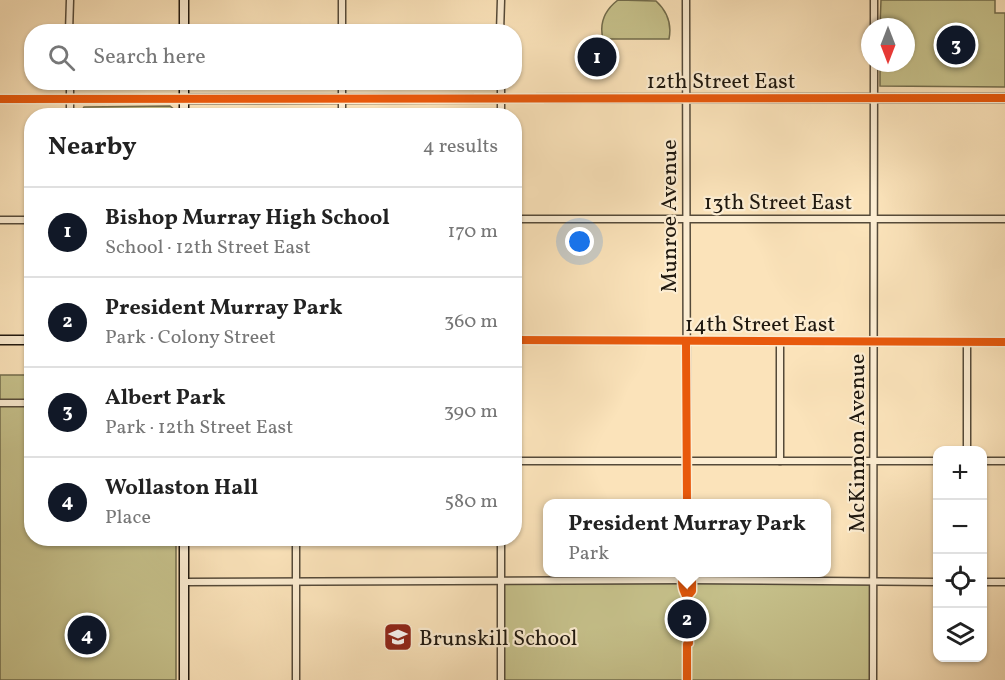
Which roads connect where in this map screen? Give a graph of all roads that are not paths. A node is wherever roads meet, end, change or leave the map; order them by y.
1 (70, 0) edge
2 (184, 0) edge
3 (342, 0) edge
4 (501, 0) edge
5 (687, 0) edge
6 (874, 0) edge
7 (874, 18) edge
8 (69, 24) edge
9 (184, 24) edge
10 (342, 24) edge
11 (500, 24) edge
12 (874, 72) edge
13 (70, 90) edge
14 (184, 90) edge
15 (342, 90) edge
16 (501, 90) edge
17 (342, 98) junction
18 (501, 98) junction
19 (686, 98) junction
20 (1005, 98) edge
21 (0, 99) edge
22 (70, 99) junction
23 (184, 99) junction
24 (873, 99) junction
25 (70, 108) edge
26 (184, 108) edge
27 (342, 108) edge
28 (501, 108) edge
29 (522, 219) edge
30 (686, 219) junction
31 (874, 219) junction
32 (1005, 219) edge
33 (0, 220) edge
34 (24, 220) edge
35 (0, 340) edge
36 (24, 340) edge
37 (522, 340) edge
38 (686, 341) junction
39 (780, 341) junction
40 (874, 342) junction
41 (1005, 342) edge
42 (967, 343) junction
43 (0, 403) edge
44 (24, 403) edge
45 (967, 446) edge
46 (522, 461) edge
47 (686, 461) junction
48 (780, 461) junction
49 (874, 461) junction
50 (933, 461) edge
51 (987, 461) edge
52 (1005, 461) edge
53 (687, 499) edge
54 (184, 546) edge
55 (296, 546) edge
56 (501, 546) edge
57 (687, 580) joint
58 (184, 582) junction
59 (296, 582) junction
60 (501, 582) junction
61 (873, 582) junction
62 (933, 582) edge
63 (987, 582) edge
64 (1005, 582) edge
65 (184, 680) edge
66 (296, 680) edge
67 (501, 680) edge
68 (873, 680) edge

1 - 8 street
2 - 9 street
3 - 10 street
4 - 11 street
5 - 19 street, Munroe Avenue
6 - 7 street
12 - 24 street, McKinnon Avenue
13 - 22 street
14 - 23 street
15 - 17 street
16 - 18 street
17 - 18 street, 12th Street East
17 - 23 street, 12th Street East
17 - 27 street
18 - 19 street, 12th Street East
18 - 28 street
19 - 24 street, 12th Street East
19 - 30 street, Munroe Avenue
20 - 24 street, 12th Street East
21 - 22 street
22 - 23 street
22 - 25 street
23 - 26 street
24 - 31 street, McKinnon Avenue
29 - 30 street, 13th Street East
30 - 31 street, 13th Street East
30 - 38 street, Munroe Avenue
31 - 32 street, 13th Street East
31 - 40 street, McKinnon Avenue
33 - 34 street
35 - 36 street
37 - 38 street, 14th Street East
38 - 39 street, 14th Street East
38 - 47 street, Munroe Avenue
39 - 40 street, 14th Street East
39 - 48 street
40 - 42 street, 14th Street East
40 - 49 street, McKinnon Avenue
41 - 42 street, 14th Street East
42 - 45 street
43 - 44 street
46 - 47 street
47 - 48 street
47 - 53 street, Munroe Avenue
48 - 49 street
49 - 50 street
49 - 61 street, McKinnon Avenue
51 - 52 street
54 - 58 street
55 - 59 street
56 - 60 street
57 - 60 street
57 - 61 street
58 - 59 street
58 - 65 street
59 - 60 street
59 - 66 street
60 - 67 street
61 - 62 street
61 - 68 street, McKinnon Avenue
63 - 64 street

